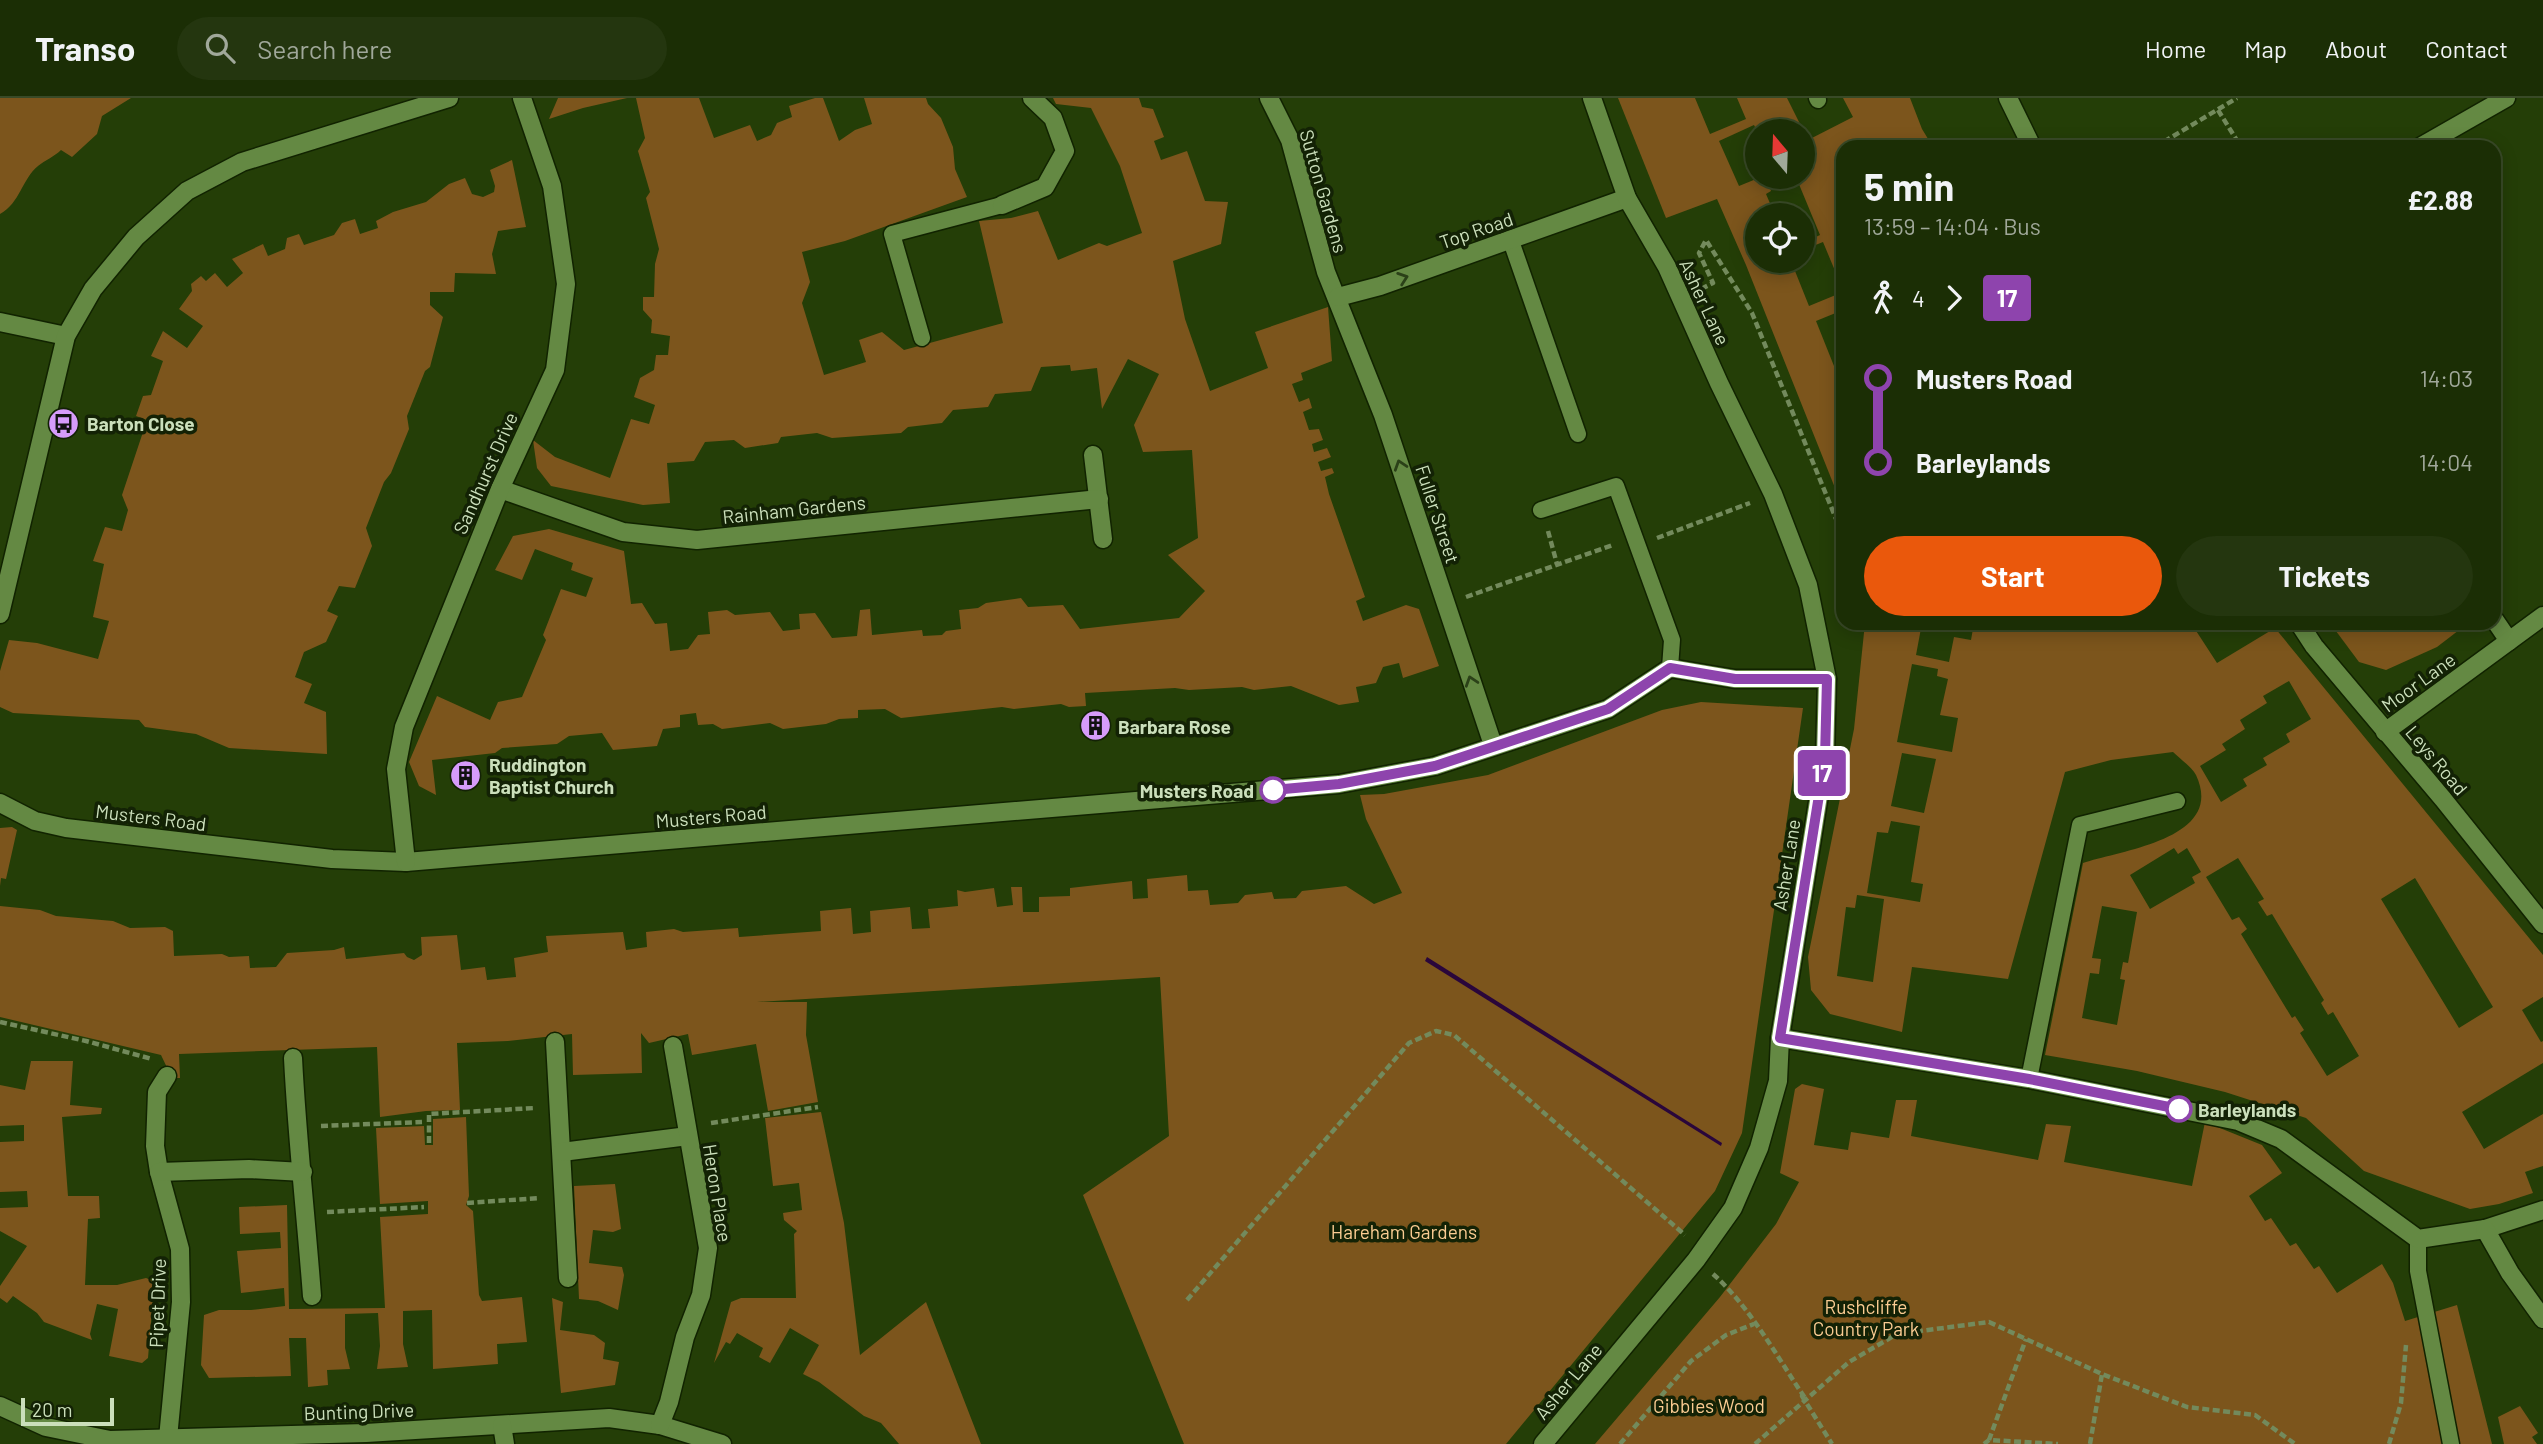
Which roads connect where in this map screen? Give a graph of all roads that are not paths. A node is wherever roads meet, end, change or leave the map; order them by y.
1 (449, 98) edge
2 (522, 98) edge
3 (1032, 98) edge
4 (1269, 98) edge
5 (1592, 98) edge
6 (2008, 98) edge
7 (2507, 98) edge
8 (2029, 140) edge
9 (2432, 140) edge
10 (1627, 198) junction
11 (1002, 205) joint
12 (1511, 241) junction
13 (1338, 297) junction
14 (0, 322) edge
15 (66, 336) junction
16 (922, 338) dead end
17 (1578, 434) dead end
18 (1093, 455) dead end
19 (500, 489) junction
20 (1099, 499) junction
21 (1541, 510) road end
22 (1103, 540) dead end
23 (0, 614) edge
24 (2543, 616) edge
25 (2501, 629) edge
26 (2304, 630) edge
27 (2510, 641) junction
28 (1670, 668) junction
29 (1827, 679) junction
30 (2385, 732) junction
31 (1493, 745) junction
32 (2177, 801) dead end
33 (0, 803) edge
34 (407, 862) junction
35 (2543, 924) edge
36 (1780, 1038) junction
37 (555, 1042) dead end
38 (673, 1045) dead end
39 (293, 1058) dead end
40 (167, 1076) road end
41 (2029, 1079) junction
42 (687, 1132) junction
43 (562, 1152) junction
44 (159, 1172) junction
45 (303, 1172) junction
46 (2543, 1210) edge
47 (2485, 1230) junction
48 (2418, 1239) junction
49 (568, 1278) dead end
50 (313, 1296) dead end
51 (2543, 1319) edge
52 (0, 1406) edge
53 (502, 1425) junction
54 (660, 1425) junction
55 (168, 1438) junction
56 (505, 1444) edge
57 (722, 1444) edge
58 (1543, 1444) edge
59 (2451, 1444) edge

1 - 15 street
2 - 19 street, Sandhurst Drive
3 - 11 street
4 - 13 street, Sutton Gardens
5 - 10 street, Asher Lane
6 - 8 street
7 - 9 street
10 - 12 street, Top Road
10 - 29 street, Asher Lane
11 - 16 lane
13 -> 12 street, Top Road
12 - 17 lane
31 -> 13 street, Fuller Street
14 - 15 street
15 - 23 street
18 - 20 street
19 - 20 street, Rainham Gardens
19 - 34 street, Sandhurst Drive
20 - 22 street
21 - 28 lane
24 - 27 street, Moor Lane
25 - 27 street
26 - 30 street, Leys Road
27 - 30 street, Moor Lane
28 - 29 street
28 - 31 street, Musters Road
29 - 36 street, Asher Lane
30 - 35 street, Leys Road
31 - 34 street, Musters Road
32 - 41 lane
33 - 34 street, Musters Road
36 - 41 street
36 - 58 street, Asher Lane
37 - 43 street
38 - 42 street, Heron Place
39 - 45 street
40 - 44 street, Pipet Drive
41 - 48 street
42 - 43 street
42 - 54 street, Heron Place
43 - 49 street
44 - 45 street
44 - 55 street, Pipet Drive
45 - 50 street
46 - 47 street
47 - 48 street
47 - 51 street
48 - 59 lane
52 - 55 street, Bunting Drive
53 - 54 street, Bunting Drive
53 - 55 street, Bunting Drive
53 - 56 street
54 - 57 street, Bunting Drive

